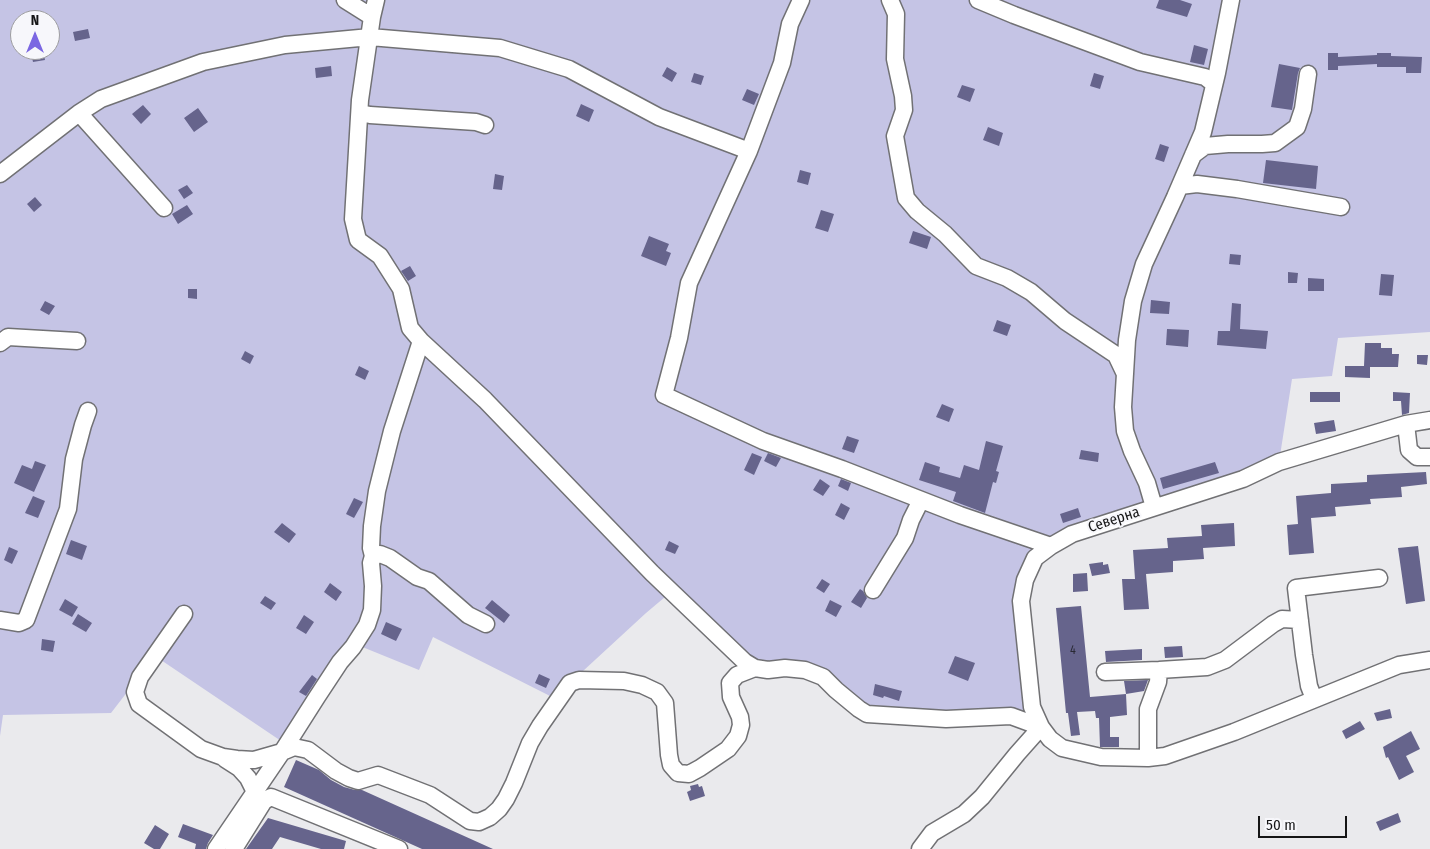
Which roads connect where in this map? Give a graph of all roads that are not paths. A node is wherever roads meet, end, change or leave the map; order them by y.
1 (346, 0) edge
2 (376, 0) edge
3 (801, 0) edge
4 (890, 0) edge
5 (978, 0) edge
6 (1231, 0) edge
7 (372, 17) junction
8 (370, 37) junction
9 (1308, 74) dead end
10 (1214, 84) junction
11 (79, 113) junction
12 (360, 113) junction
13 (485, 125) dead end
14 (749, 151) junction
15 (1193, 155) junction
16 (0, 174) edge
17 (1180, 186) junction
18 (1341, 207) dead end
19 (164, 208) dead end
20 (77, 341) dead end
21 (421, 341) junction
22 (0, 342) edge
23 (1125, 374) junction
24 (88, 411) dead end
25 (1430, 420) edge
26 (1406, 424) junction
27 (1430, 457) edge
28 (921, 500) junction
29 (1154, 507) junction
30 (1051, 546) junction
31 (373, 556) junction
32 (1379, 578) dead end
33 (873, 590) dead end
34 (184, 614) dead end
35 (0, 620) edge
36 (1300, 620) junction
37 (486, 624) dead end
38 (1430, 660) edge
39 (755, 668) junction
40 (1159, 670) junction
41 (1105, 672) dead end
42 (1314, 699) junction
43 (1041, 727) junction
44 (282, 752) junction
45 (222, 757) junction
46 (1148, 758) junction
47 (255, 792) junction
48 (216, 849) edge
49 (234, 849) edge
50 (399, 849) edge
51 (920, 849) edge

1 - 7 street
2 - 7 street
3 - 14 street
4 - 23 street
5 - 10 street
6 - 10 street
7 - 8 street
8 - 11 street
8 - 12 street
8 - 14 street
9 - 15 street
10 - 15 street
11 - 16 street
11 - 19 street
12 - 13 street
12 - 21 street
14 - 28 street
15 - 17 street
17 - 18 street
17 - 23 street
20 - 22 street
21 - 31 street
21 - 39 street
23 - 29 street
24 - 35 street
25 - 26 street, Северна
26 - 27 street
26 - 29 street, Северна
28 - 30 street
28 - 33 street
29 - 30 street, Северна
30 - 43 street, Северна
31 - 37 street
31 - 44 street
32 - 36 street
34 - 45 street
36 - 40 street
36 - 42 street
38 - 42 street, Северна
39 - 43 street
39 - 44 street
40 - 41 street
40 - 46 street
42 - 46 street, Северна
43 - 46 street, Северна
43 - 51 street
44 - 45 street
44 - 47 street
45 - 47 street
47 - 48 street
49 - 50 street

